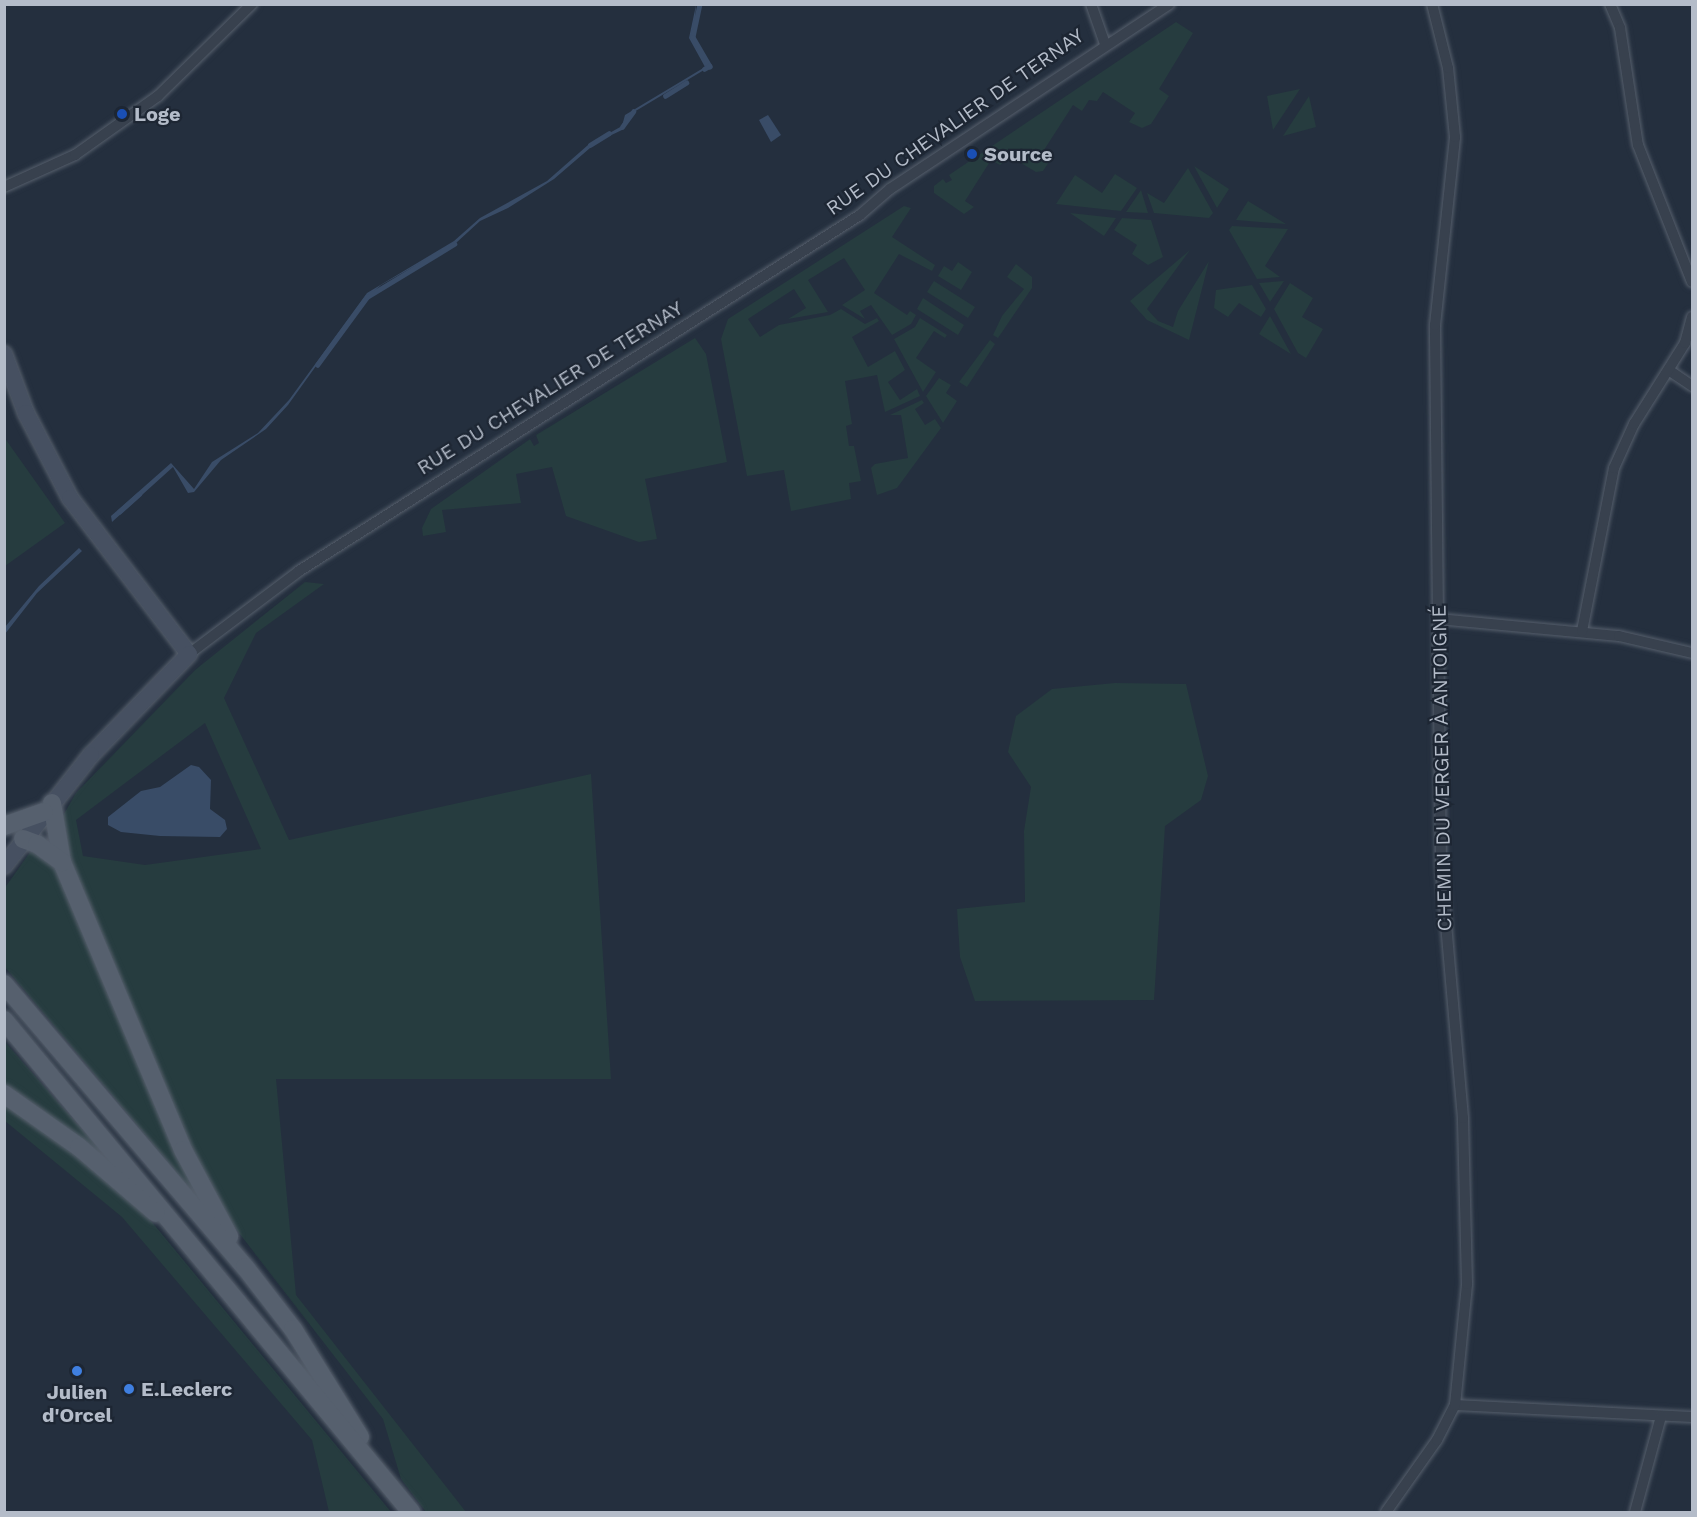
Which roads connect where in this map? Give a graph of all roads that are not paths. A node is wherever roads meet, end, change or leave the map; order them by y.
1 (252, 4) edge
2 (1091, 4) edge
3 (1169, 4) edge
4 (1432, 4) edge
5 (1610, 4) edge
6 (1105, 44) junction
7 (4, 187) edge
8 (1692, 282) edge
9 (1692, 317) edge
10 (4, 354) edge
11 (1670, 371) junction
12 (1692, 386) edge
13 (1438, 619) junction
14 (1582, 631) junction
15 (1692, 652) edge
16 (189, 654) junction
17 (48, 807) junction
18 (4, 826) edge
19 (23, 839) junction
20 (62, 862) junction
21 (4, 866) edge
22 (4, 984) edge
23 (4, 1020) edge
24 (4, 1094) edge
25 (183, 1235) junction
26 (245, 1267) junction
27 (1455, 1405) junction
28 (1660, 1416) junction
29 (1692, 1418) edge
30 (380, 1472) junction
31 (411, 1512) edge
32 (1386, 1512) edge
33 (1635, 1512) edge

1 - 7 street
2 - 6 street
3 - 6 street, RUE DU CHEVALIER DE TERNAY
4 - 13 street, CHEMIN DU VERGER À ANTOIGNÉ
5 - 8 street
6 - 16 street, RUE DU CHEVALIER DE TERNAY
9 - 11 street
10 - 16 street
11 - 12 street
11 - 14 street
13 - 14 street
13 - 27 street, CHEMIN DU VERGER À ANTOIGNÉ
14 - 15 street
16 - 17 street, RUE DU CHEVALIER DE TERNAY
17 - 18 main road
17 - 19 street, RUE DU CHEVALIER DE TERNAY
17 - 20 main road
19 - 20 main road
19 - 21 street, RUE DU CHEVALIER DE TERNAY
20 - 26 main road
22 - 26 main road
23 - 25 main road
24 - 25 main road
25 - 30 main road
26 - 30 main road
27 - 28 street
27 - 32 street, CHEMIN DU VERGER À ANTOIGNÉ
28 - 29 street
28 - 33 street
30 - 31 main road

